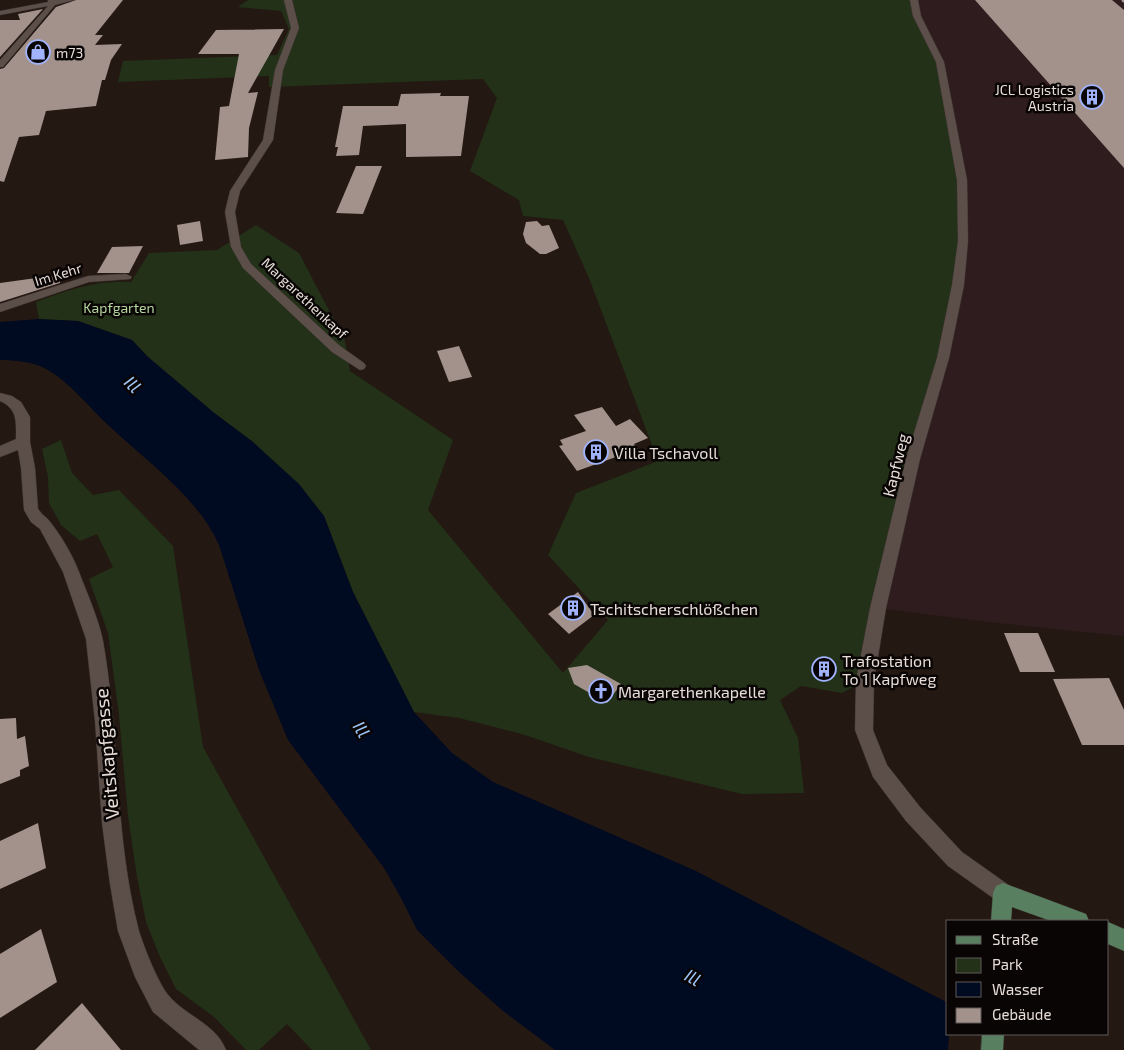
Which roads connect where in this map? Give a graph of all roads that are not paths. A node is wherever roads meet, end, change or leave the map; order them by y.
1 (70, 0) edge
2 (288, 0) edge
3 (914, 0) edge
4 (53, 2) edge
5 (0, 13) edge
6 (0, 65) edge
7 (126, 277) dead end
8 (0, 308) edge
9 (360, 366) dead end
10 (0, 397) edge
11 (23, 442) junction
12 (0, 452) edge
13 (1003, 893) junction
14 (1001, 920) edge
15 (1075, 920) edge
16 (1109, 933) edge
17 (1124, 940) edge
18 (993, 1035) edge
19 (215, 1050) edge
20 (992, 1050) edge

1 - 4 street
2 - 9 street, Margarethenkapf
3 - 13 street, Kapfweg
4 - 5 street
4 - 6 street
7 - 8 street, Im Kehr
10 - 11 street, Veitskapfgasse
11 - 12 street
11 - 19 street, Veitskapfgasse
13 - 14 main road
13 - 15 main road
16 - 17 main road
18 - 20 main road

